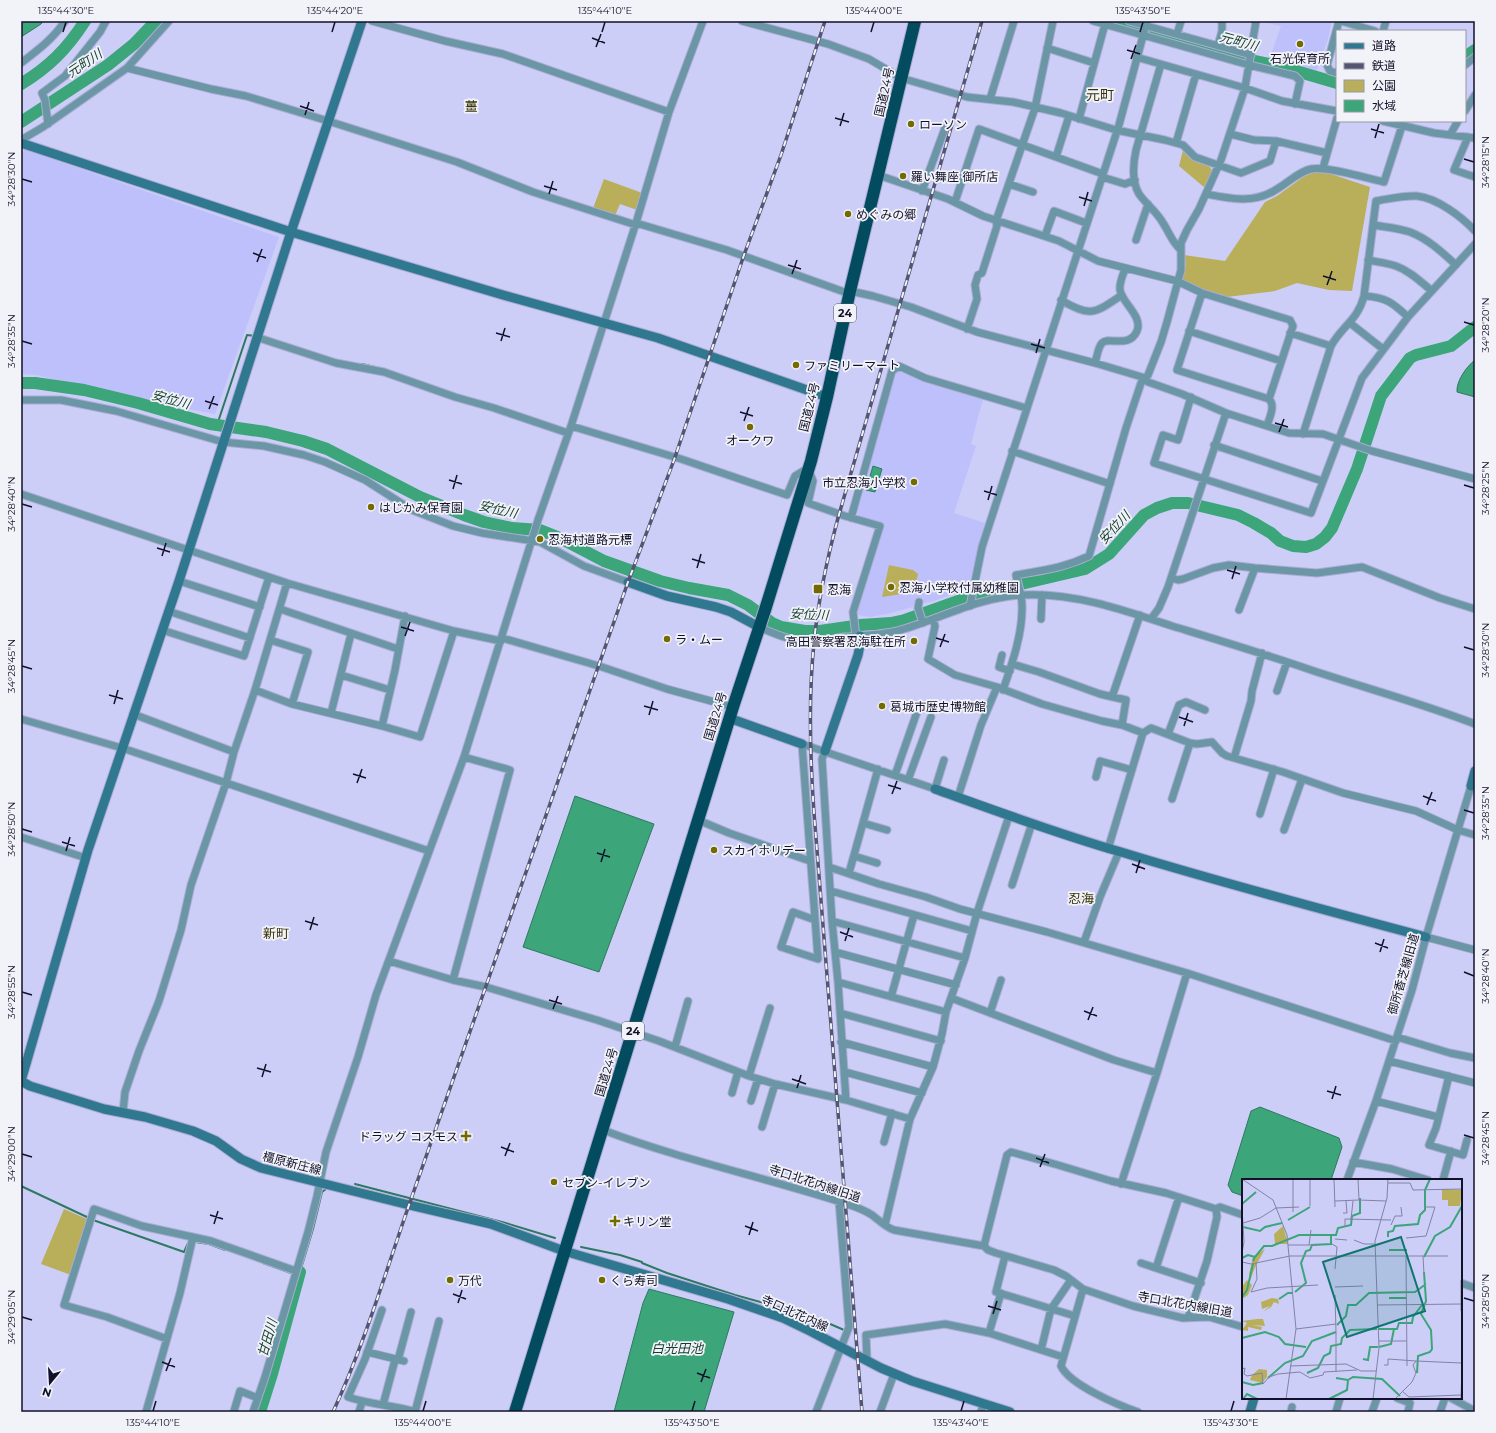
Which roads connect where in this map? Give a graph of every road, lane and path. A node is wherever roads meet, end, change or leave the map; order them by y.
1 (65, 21) edge
2 (106, 21) edge
3 (169, 21) edge
4 (362, 21) edge
5 (372, 21) edge
6 (703, 21) edge
7 (742, 21) edge
8 (915, 21) edge
9 (1014, 21) edge
10 (1053, 21) edge
11 (1093, 21) edge
12 (1129, 21) edge
13 (1181, 21) edge
14 (1222, 21) edge
15 (1256, 21) edge
16 (1340, 21) edge
17 (1146, 23) edge
18 (1105, 24) junction
19 (1372, 30) edge
20 (1177, 34) junction
21 (1142, 35) junction
22 (1336, 35) edge
23 (1218, 46) junction
24 (1048, 48) junction
25 (1251, 55) junction
26 (1136, 57) junction
27 (1475, 57) edge
28 (1094, 62) junction
29 (21, 63) edge
30 (1161, 64) junction
31 (1466, 64) edge
32 (1249, 65) junction
33 (127, 68) junction
34 (1336, 73) edge
35 (1196, 74) junction
36 (901, 78) junction
37 (1245, 88) junction
38 (1475, 95) edge
39 (990, 99) junction
40 (1295, 104) junction
41 (1035, 108) junction
42 (1466, 109) edge
43 (1336, 111) edge
44 (669, 112) junction
45 (1070, 116) junction
46 (1079, 119) junction
47 (328, 121) junction
48 (1336, 122) edge
49 (1391, 122) edge
50 (1457, 122) edge
51 (48, 124) junction
52 (1407, 124) edge
53 (945, 128) dead end
54 (1116, 130) junction
55 (1141, 134) junction
56 (1230, 134) junction
57 (1450, 135) junction
58 (1471, 138) edge
59 (21, 141) edge
60 (1276, 141) junction
61 (1176, 143) junction
62 (1022, 144) junction
63 (1327, 153) junction
64 (1056, 157) junction
65 (1219, 165) junction
66 (1323, 168) junction
67 (878, 175) junction
68 (1102, 175) junction
69 (1475, 177) edge
70 (1135, 180) junction
71 (1009, 184) junction
72 (922, 191) junction
73 (1033, 192) dead end
74 (1206, 194) junction
75 (955, 202) junction
76 (1148, 204) junction
77 (996, 221) junction
78 (1086, 223) junction
79 (636, 224) junction
80 (1373, 225) junction
81 (1475, 231) edge
82 (291, 232) junction
83 (1045, 236) junction
84 (1136, 240) dead end
85 (1475, 244) edge
86 (1180, 249) junction
87 (1077, 251) junction
88 (1368, 260) junction
89 (1456, 265) junction
90 (1125, 269) junction
91 (1177, 281) junction
92 (1432, 291) junction
93 (850, 292) junction
94 (1202, 293) junction
95 (1122, 295) junction
96 (1364, 296) junction
97 (1061, 300) junction
98 (1408, 317) junction
99 (1350, 323) junction
100 (604, 324) junction
101 (967, 329) junction
102 (1189, 331) junction
103 (1290, 333) junction
104 (256, 337) junction
105 (1331, 346) junction
106 (1383, 349) junction
107 (1045, 350) junction
108 (1281, 361) junction
109 (1095, 363) junction
110 (1145, 379) junction
111 (827, 397) junction
112 (1190, 398) junction
113 (1269, 399) junction
114 (21, 400) edge
115 (1026, 408) junction
116 (1226, 413) junction
117 (1267, 426) junction
118 (569, 430) junction
119 (1303, 434) junction
120 (1338, 439) junction
121 (224, 440) junction
122 (1214, 445) junction
123 (1012, 451) junction
124 (808, 468) junction
125 (1203, 478) junction
126 (1475, 479) edge
127 (1322, 481) junction
128 (1110, 484) junction
129 (21, 494) edge
130 (851, 518) junction
131 (532, 539) junction
132 (189, 550) junction
133 (1255, 568) junction
134 (269, 577) junction
135 (1171, 578) junction
136 (179, 581) junction
137 (628, 582) joint
138 (287, 584) junction
139 (1021, 593) junction
140 (1042, 595) junction
141 (971, 604) junction
142 (919, 606) dead end
143 (260, 607) junction
144 (280, 609) junction
145 (1475, 609) edge
146 (1239, 610) dead end
147 (168, 611) junction
148 (1140, 615) junction
149 (406, 616) junction
150 (933, 619) junction
151 (1041, 619) dead end
152 (1151, 619) junction
153 (923, 621) junction
154 (760, 624) junction
155 (162, 630) junction
156 (454, 631) junction
157 (351, 634) junction
158 (857, 635) junction
159 (250, 638) junction
160 (501, 639) junction
161 (270, 640) junction
162 (398, 649) junction
163 (1262, 654) junction
164 (1002, 655) dead end
165 (1287, 662) junction
166 (1011, 668) junction
167 (341, 675) junction
168 (1000, 688) junction
169 (255, 690) junction
170 (390, 690) junction
171 (1277, 691) dead end
172 (1112, 697) junction
173 (292, 704) junction
174 (1205, 710) dead end
175 (331, 713) junction
176 (731, 713) junction
177 (133, 714) junction
178 (913, 715) dead end
179 (931, 717) dead end
180 (21, 719) edge
181 (1475, 724) edge
182 (1122, 725) junction
183 (382, 726) junction
184 (1143, 733) junction
185 (1168, 734) junction
186 (907, 741) junction
187 (914, 743) dead end
188 (1190, 743) junction
189 (802, 744) junction
190 (122, 748) junction
191 (825, 751) junction
192 (234, 752) junction
193 (464, 756) junction
194 (1234, 758) junction
195 (944, 760) dead end
196 (878, 769) junction
197 (1274, 769) junction
198 (1132, 770) junction
199 (1475, 771) edge
200 (895, 775) junction
201 (1096, 777) dead end
202 (1302, 779) junction
203 (908, 780) junction
204 (226, 783) junction
205 (1470, 786) joint
206 (935, 789) junction
207 (958, 797) junction
208 (1172, 799) dead end
209 (1260, 814) dead end
210 (1008, 816) junction
211 (698, 820) junction
212 (863, 823) junction
213 (1032, 824) junction
214 (887, 830) dead end
215 (1284, 830) dead end
216 (1458, 830) junction
217 (1475, 835) edge
218 (21, 837) edge
219 (1108, 849) junction
220 (429, 851) junction
221 (1119, 852) junction
222 (854, 856) junction
223 (86, 858) junction
224 (810, 861) junction
225 (877, 863) dead end
226 (829, 867) junction
227 (850, 873) junction
228 (1012, 885) dead end
229 (831, 892) junction
230 (977, 913) junction
231 (914, 915) junction
232 (815, 920) junction
233 (832, 921) junction
234 (972, 931) junction
235 (1426, 937) junction
236 (907, 942) junction
237 (1084, 942) junction
238 (1475, 950) edge
239 (835, 952) junction
240 (965, 958) junction
241 (389, 961) junction
242 (899, 969) junction
243 (1187, 973) junction
244 (453, 980) junction
245 (1001, 980) dead end
246 (838, 982) junction
247 (956, 985) junction
248 (891, 997) junction
249 (951, 998) junction
250 (688, 1001) dead end
251 (770, 1008) dead end
252 (946, 1012) junction
253 (840, 1013) junction
254 (990, 1013) junction
255 (633, 1032) junction
256 (1397, 1039) junction
257 (941, 1041) junction
258 (841, 1042) junction
259 (675, 1047) junction
260 (1475, 1058) edge
261 (1389, 1061) junction
262 (934, 1066) junction
263 (738, 1072) junction
264 (845, 1072) junction
265 (1157, 1073) junction
266 (749, 1076) junction
267 (1449, 1076) junction
268 (758, 1079) junction
269 (21, 1082) edge
270 (1475, 1083) edge
271 (775, 1084) junction
272 (732, 1093) dead end
273 (922, 1093) junction
274 (846, 1100) junction
275 (1376, 1100) junction
276 (751, 1101) dead end
277 (123, 1112) junction
278 (892, 1113) junction
279 (1438, 1117) junction
280 (910, 1119) junction
281 (762, 1127) dead end
282 (603, 1130) junction
283 (1467, 1140) dead end
284 (884, 1142) dead end
285 (1451, 1151) junction
286 (1353, 1162) junction
287 (1346, 1179) edge
288 (1425, 1179) edge
289 (1443, 1179) edge
290 (320, 1182) junction
291 (1121, 1184) junction
292 (1179, 1197) junction
293 (839, 1201) junction
294 (1216, 1209) junction
295 (1242, 1215) edge
296 (885, 1225) junction
297 (193, 1237) junction
298 (984, 1246) junction
299 (564, 1251) junction
300 (1005, 1256) junction
301 (1141, 1263) dead end
302 (1156, 1268) junction
303 (296, 1271) junction
304 (1071, 1280) junction
305 (1201, 1283) junction
306 (1462, 1284) edge
307 (1083, 1288) junction
308 (1475, 1288) edge
309 (1001, 1293) junction
310 (1052, 1309) junction
311 (382, 1310) dead end
312 (412, 1312) dead end
313 (1075, 1316) junction
314 (1188, 1318) junction
315 (439, 1321) dead end
316 (1242, 1327) edge
317 (989, 1334) junction
318 (167, 1339) junction
319 (841, 1347) junction
320 (1041, 1350) junction
321 (367, 1352) junction
322 (1063, 1357) junction
323 (399, 1360) junction
324 (868, 1360) junction
325 (894, 1374) junction
326 (258, 1398) junction
327 (1254, 1399) edge
328 (1340, 1399) edge
329 (1377, 1399) edge
330 (1400, 1399) edge
331 (1445, 1399) edge
332 (1453, 1399) edge
333 (362, 1402) junction
334 (383, 1404) junction
335 (982, 1408) edge
336 (234, 1411) dead end
337 (1475, 1411) edge
338 (146, 1412) edge
339 (254, 1412) edge
340 (359, 1412) edge
341 (416, 1412) edge
342 (516, 1412) edge
343 (816, 1412) edge
344 (880, 1412) edge
345 (1010, 1412) edge
346 (1138, 1412) edge
347 (1250, 1412) edge
348 (1336, 1412) edge
349 (1372, 1412) edge
350 (1408, 1412) edge
351 (1440, 1412) edge

1 - 29 street
2 - 51 street
3 - 33 street
4 - 47 street
5 - 44 street
6 - 44 street
7 - 36 street
8 - 36 highway, 国道24号 / 24
9 - 39 street
10 - 24 street
11 - 18 street
12 - 17 street
13 - 20 street
14 - 23 street
15 - 25 street
16 - 19 street
17 - 20 street
17 - 21 street
18 - 21 street
18 - 28 street
20 - 23 street
21 - 26 street
21 - 32 street
22 - 34 street
23 - 25 street
24 - 28 street
24 - 41 street
25 - 32 street
26 - 30 street
26 - 54 street
27 - 31 street
28 - 46 street
30 - 35 street
30 - 55 street
32 - 37 street
32 - 40 street
33 - 47 street
33 - 51 street
35 - 37 street
35 - 61 street
36 - 39 street
36 - 67 highway, 国道24号 / 24
37 - 40 street
37 - 56 street
38 - 42 street
39 - 41 street
40 - 43 street
41 - 45 street
41 - 62 street
44 - 79 street
45 - 46 street
45 - 64 street
46 - 54 street
47 - 79 street
47 - 82 street
48 - 63 street
49 - 52 street
50 - 57 street
51 - 59 street
52 - 57 street
52 - 66 street
53 - 72 street
54 - 55 street
54 - 68 street
55 - 61 street
55 - 70 street
56 - 60 street
56 - 65 street
57 - 58 street
58 - 69 street
59 - 82 street
60 - 63 street
60 - 65 street
61 - 65 street
62 - 64 street
62 - 71 street
62 - 75 street
63 - 66 street
64 - 68 street
65 - 74 street
66 - 74 street
67 - 72 street
67 - 93 highway, 国道24号 / 24
68 - 70 street
68 - 78 street
70 - 76 street
71 - 73 street
71 - 77 street
72 - 75 street
74 - 86 street
75 - 77 street
76 - 84 street
76 - 86 street
77 - 83 street
77 - 101 street
78 - 83 street
78 - 87 street
79 - 93 street
79 - 100 street
80 - 81 street
80 - 88 street
80 - 89 street
82 - 100 street
82 - 104 street
83 - 87 street
85 - 89 street
86 - 91 street
87 - 90 street
87 - 97 street
88 - 92 street
88 - 96 street
89 - 92 street
90 - 91 street
90 - 95 street
91 - 94 street
91 - 110 street
92 - 98 street
93 - 101 street
93 - 111 highway, 国道24号 / 24
94 - 102 street
94 - 103 street
95 - 97 street
95 - 109 street
96 - 98 street
96 - 99 street
97 - 107 street
98 - 106 street
99 - 105 street
99 - 106 street
100 - 111 street
100 - 118 street
101 - 107 street
102 - 108 street
102 - 113 street
103 - 105 street
103 - 108 street
104 - 118 street
104 - 121 street
105 - 119 street
106 - 120 street
107 - 109 street
107 - 115 street
108 - 113 street
109 - 110 street
110 - 112 street
110 - 128 street
111 - 124 highway, 国道24号 / 24
112 - 116 street
112 - 125 street
113 - 117 street
114 - 121 street
115 - 123 street
115 - 130 street
116 - 117 street
116 - 122 street
117 - 119 street
118 - 124 street
118 - 131 street
119 - 120 street
120 - 126 street
120 - 127 street
121 - 131 street
121 - 132 street
122 - 125 street
122 - 127 street
123 - 128 street
123 - 141 street
124 - 130 street
124 - 154 highway, 国道24号 / 24
125 - 127 street
125 - 135 street
128 - 139 street
129 - 132 street
130 - 158 street
131 - 137 street
131 - 160 street
132 - 134 street
132 - 136 street
133 - 135 street
133 - 145 street
133 - 146 street
134 - 138 street
134 - 143 street
135 - 152 street
136 - 143 street
136 - 147 street
137 - 154 street
138 - 144 street
138 - 149 street
139 - 140 street
139 - 141 street
139 - 166 street
140 - 148 street
140 - 151 street
141 - 150 street
142 - 153 street
143 - 159 street
144 - 157 street
144 - 161 street
147 - 155 street
147 - 159 street
148 - 152 street
148 - 172 street
149 - 156 street
149 - 162 street
150 - 153 street
150 - 168 street
152 - 163 street
153 - 158 street
154 - 158 street
154 - 176 highway, 国道24号 / 24
155 - 159 street
155 - 177 street
156 - 160 street
156 - 183 street
157 - 162 street
157 - 167 street
158 - 191 street
160 - 176 street
160 - 193 street
161 - 169 street
161 - 173 street
162 - 170 street
163 - 165 street
163 - 194 street
164 - 166 street
165 - 171 street
165 - 181 street
166 - 168 street
166 - 172 street
167 - 170 street
167 - 175 street
168 - 182 street
168 - 207 street
169 - 173 street
169 - 192 street
170 - 183 street
172 - 182 street
173 - 175 street
174 - 185 street
175 - 183 street
176 - 189 street
176 - 211 highway, 国道24号 / 24
177 - 190 street
177 - 192 street
178 - 186 street
179 - 203 street
180 - 190 street
182 - 184 street
184 - 185 street
184 - 198 street
185 - 188 street
186 - 187 street
186 - 200 street
188 - 194 street
188 - 208 street
189 - 191 street
189 - 224 street
190 - 204 street
190 - 223 street
191 - 196 street
191 - 226 street
192 - 204 street
193 - 220 street
193 - 244 street
194 - 197 street
195 - 206 street
196 - 200 street
196 - 212 street
197 - 202 street
197 - 209 street
198 - 201 street
198 - 219 street
199 - 205 street, 御所香芝線旧道
200 - 203 street
202 - 215 street
202 - 216 street
203 - 206 street
204 - 220 street
204 - 277 street
205 - 216 street, 御所香芝線旧道
206 - 207 street
207 - 210 street
210 - 213 street
210 - 230 street
211 - 224 street
211 - 255 highway, 国道24号 / 24
212 - 214 street
212 - 222 street
213 - 219 street
213 - 228 street
216 - 217 street
216 - 235 street, 御所香芝線旧道
218 - 223 street
219 - 221 street
220 - 241 street
221 - 235 street
221 - 237 street
222 - 225 street
222 - 227 street
223 - 269 street
224 - 232 street
226 - 227 street
226 - 229 street
227 - 230 street
229 - 231 street
229 - 233 street
230 - 234 street
230 - 237 street
231 - 234 street
231 - 236 street
232 - 232 street
233 - 236 street
233 - 239 street
234 - 240 street
235 - 238 street
235 - 256 street, 御所香芝線旧道
236 - 240 street
236 - 242 street
237 - 243 street
239 - 242 street
239 - 246 street
240 - 247 street
241 - 244 street
241 - 290 street
242 - 247 street
242 - 248 street
243 - 256 street
243 - 265 street
244 - 255 street
245 - 254 street
246 - 248 street
246 - 253 street
247 - 249 street
248 - 252 street
249 - 252 street
249 - 254 street
250 - 259 street
251 - 266 street
252 - 257 street
253 - 257 street
253 - 258 street
254 - 265 street
255 - 259 street
255 - 282 highway, 国道24号 / 24
256 - 260 street
256 - 261 street, 御所香芝線旧道
257 - 262 street
258 - 262 street
258 - 264 street
259 - 263 street
261 - 267 street
261 - 275 street, 御所香芝線旧道
262 - 273 street
263 - 266 street
263 - 272 street
264 - 273 street
264 - 274 street
265 - 291 street
266 - 268 street
267 - 270 street
267 - 279 street
268 - 271 street
268 - 276 street
269 - 277 street, 橿原新庄線
271 - 274 street
271 - 281 street
273 - 280 street
274 - 278 street
275 - 279 street
275 - 286 street, 御所香芝線旧道
277 - 290 street, 橿原新庄線
278 - 280 street
278 - 284 street
279 - 285 street
280 - 296 street
282 - 293 street, 寺口北花内線旧道
282 - 299 highway, 国道24号 / 24
283 - 285 street
285 - 289 street
286 - 287 street, 御所香芝線旧道
286 - 288 street
290 - 299 street, 橿原新庄線
290 - 303 street
291 - 292 street
291 - 298 street
292 - 294 street
292 - 302 street
293 - 296 street, 寺口北花内線旧道
293 - 319 street
294 - 295 street
294 - 305 street
296 - 298 street, 寺口北花内線旧道
297 - 303 street
297 - 318 street
297 - 318 street
298 - 300 street, 寺口北花内線旧道
299 - 319 street, 寺口北花内線
299 - 342 highway, 国道24号 / 24
300 - 304 street, 寺口北花内線旧道
300 - 309 street
301 - 302 street
302 - 305 street
303 - 326 street
304 - 307 street, 寺口北花内線旧道
304 - 310 street
305 - 314 street
306 - 308 street
307 - 313 street
307 - 314 street, 寺口北花内線旧道
309 - 310 street
309 - 317 street
310 - 313 street
310 - 320 street
311 - 321 street
312 - 323 street
313 - 322 street
314 - 316 street, 寺口北花内線旧道
315 - 341 street
317 - 320 street
317 - 324 street
318 - 338 street
319 - 324 street, 寺口北花内線
319 - 343 street
320 - 322 street
321 - 323 street
321 - 333 street
322 - 346 street
323 - 334 street
324 - 325 street, 寺口北花内線
325 - 335 street, 寺口北花内線
325 - 344 street
326 - 336 street
326 - 339 street
327 - 347 street
328 - 348 street
329 - 349 street
330 - 350 street
331 - 351 street
332 - 337 street
333 - 334 street
333 - 340 street
334 - 341 street
335 - 345 street, 寺口北花内線

